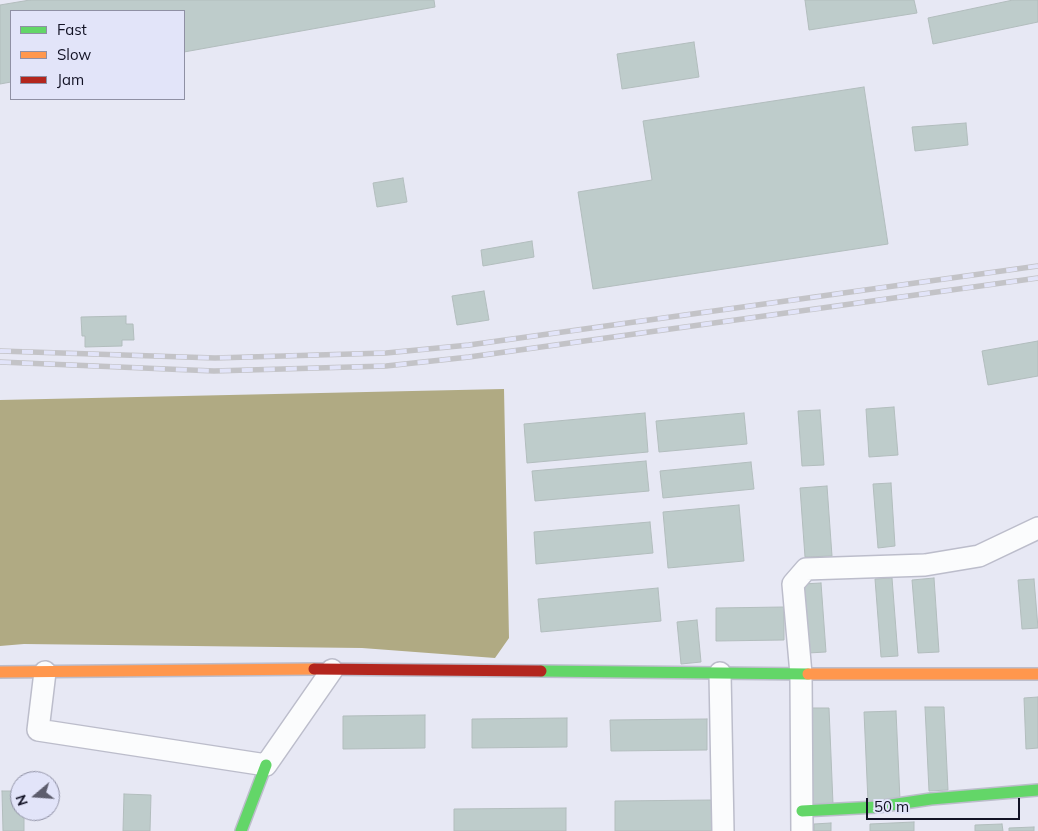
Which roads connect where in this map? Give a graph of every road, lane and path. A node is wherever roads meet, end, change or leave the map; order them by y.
1 (1038, 528) edge
2 (332, 670) junction
3 (0, 672) edge
4 (45, 672) junction
5 (720, 673) junction
6 (801, 674) junction
7 (1038, 674) edge
8 (266, 765) junction
9 (1038, 790) edge
10 (802, 821) edge
11 (241, 831) edge
12 (723, 831) edge

1 - 6 street
2 - 4 street
2 - 5 street
2 - 8 street
3 - 4 street
4 - 8 street
5 - 6 street
5 - 12 street
6 - 7 street
6 - 10 street
8 - 11 street
9 - 10 street

